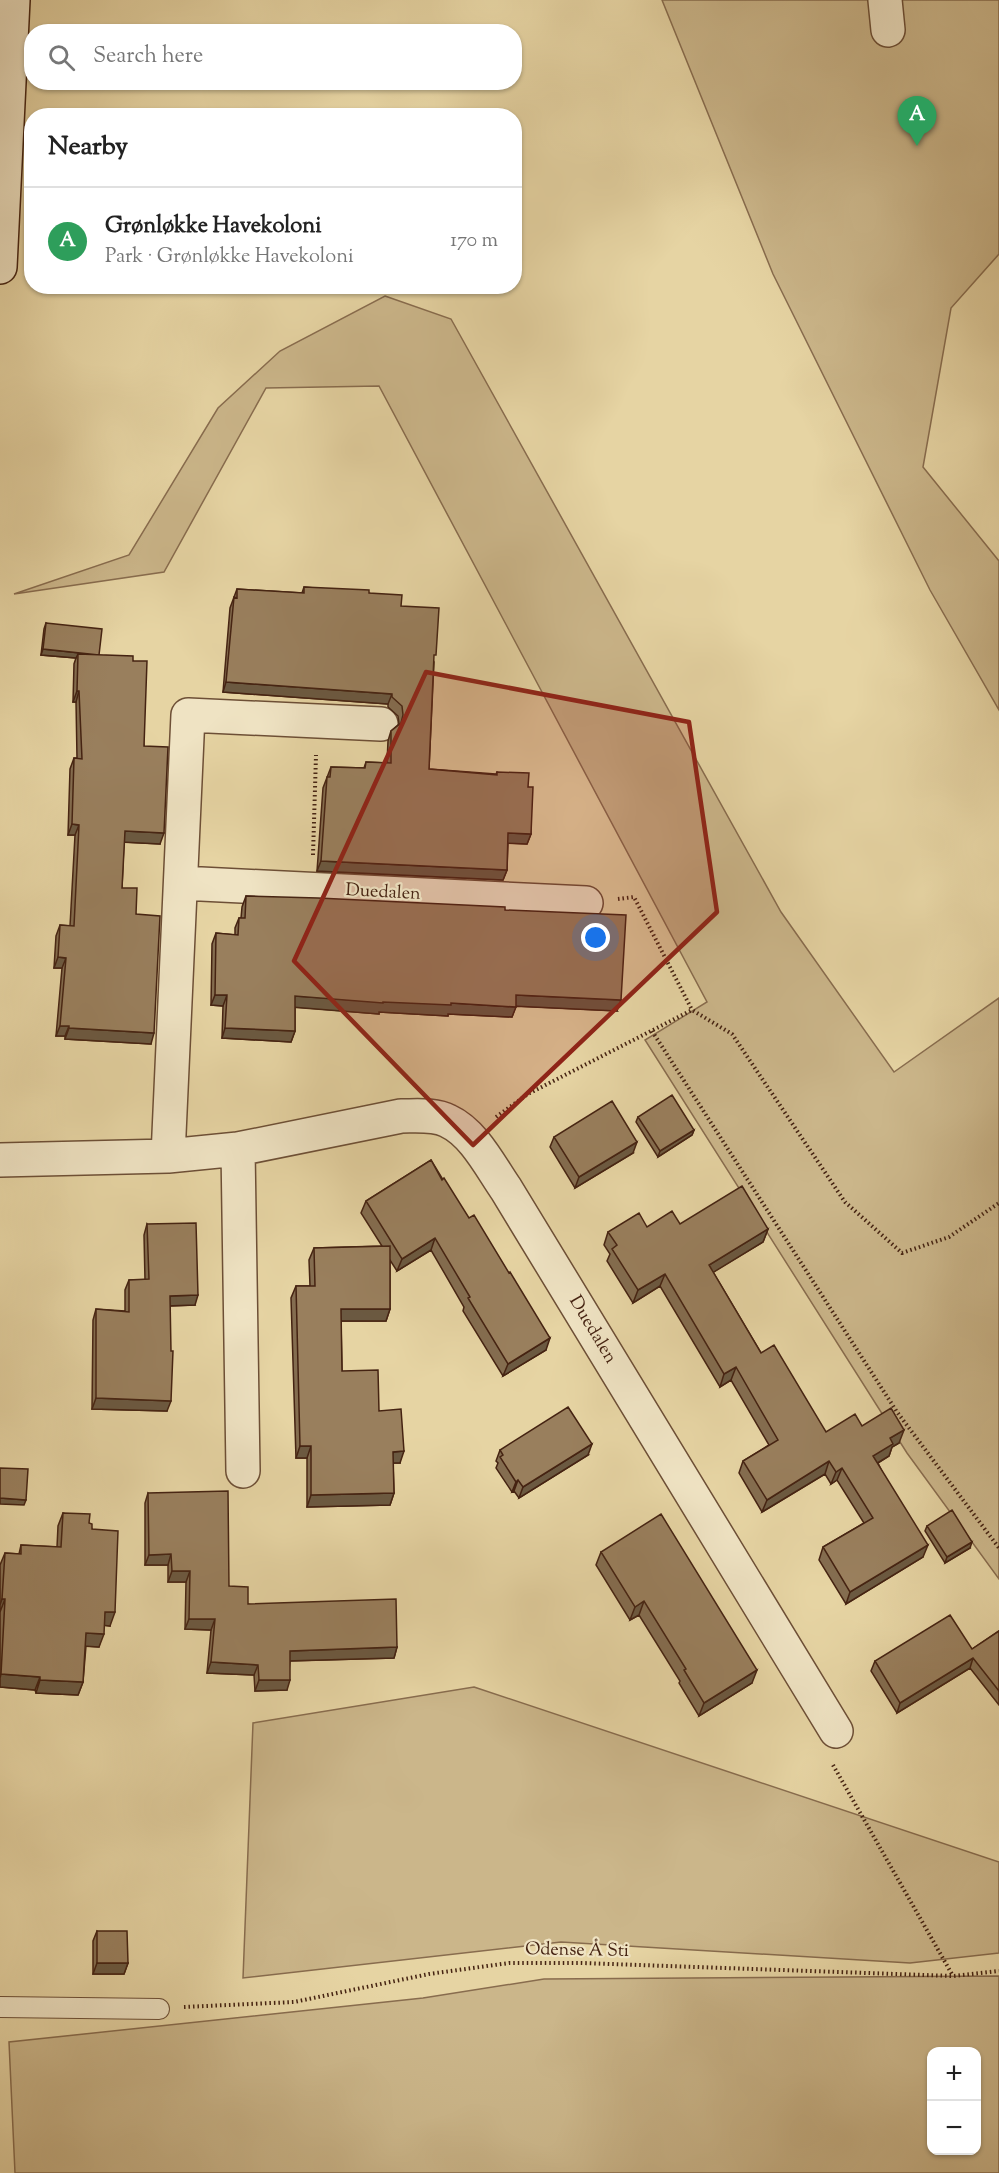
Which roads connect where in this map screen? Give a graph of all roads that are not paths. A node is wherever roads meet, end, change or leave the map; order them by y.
1 (13, 0) edge
2 (0, 267) edge
3 (381, 724) dead end
4 (181, 884) junction
5 (586, 903) road end
6 (238, 1149) junction
7 (168, 1156) junction
8 (0, 1160) edge
9 (243, 1471) dead end
10 (836, 1731) road end
11 (0, 2007) edge
12 (159, 2009) road end

1 - 2 street
3 - 4 street
4 - 5 street, Duedalen
4 - 7 street
6 - 7 street, Duedalen
6 - 9 street
6 - 10 street, Duedalen
7 - 8 street, Duedalen
11 - 12 lane

